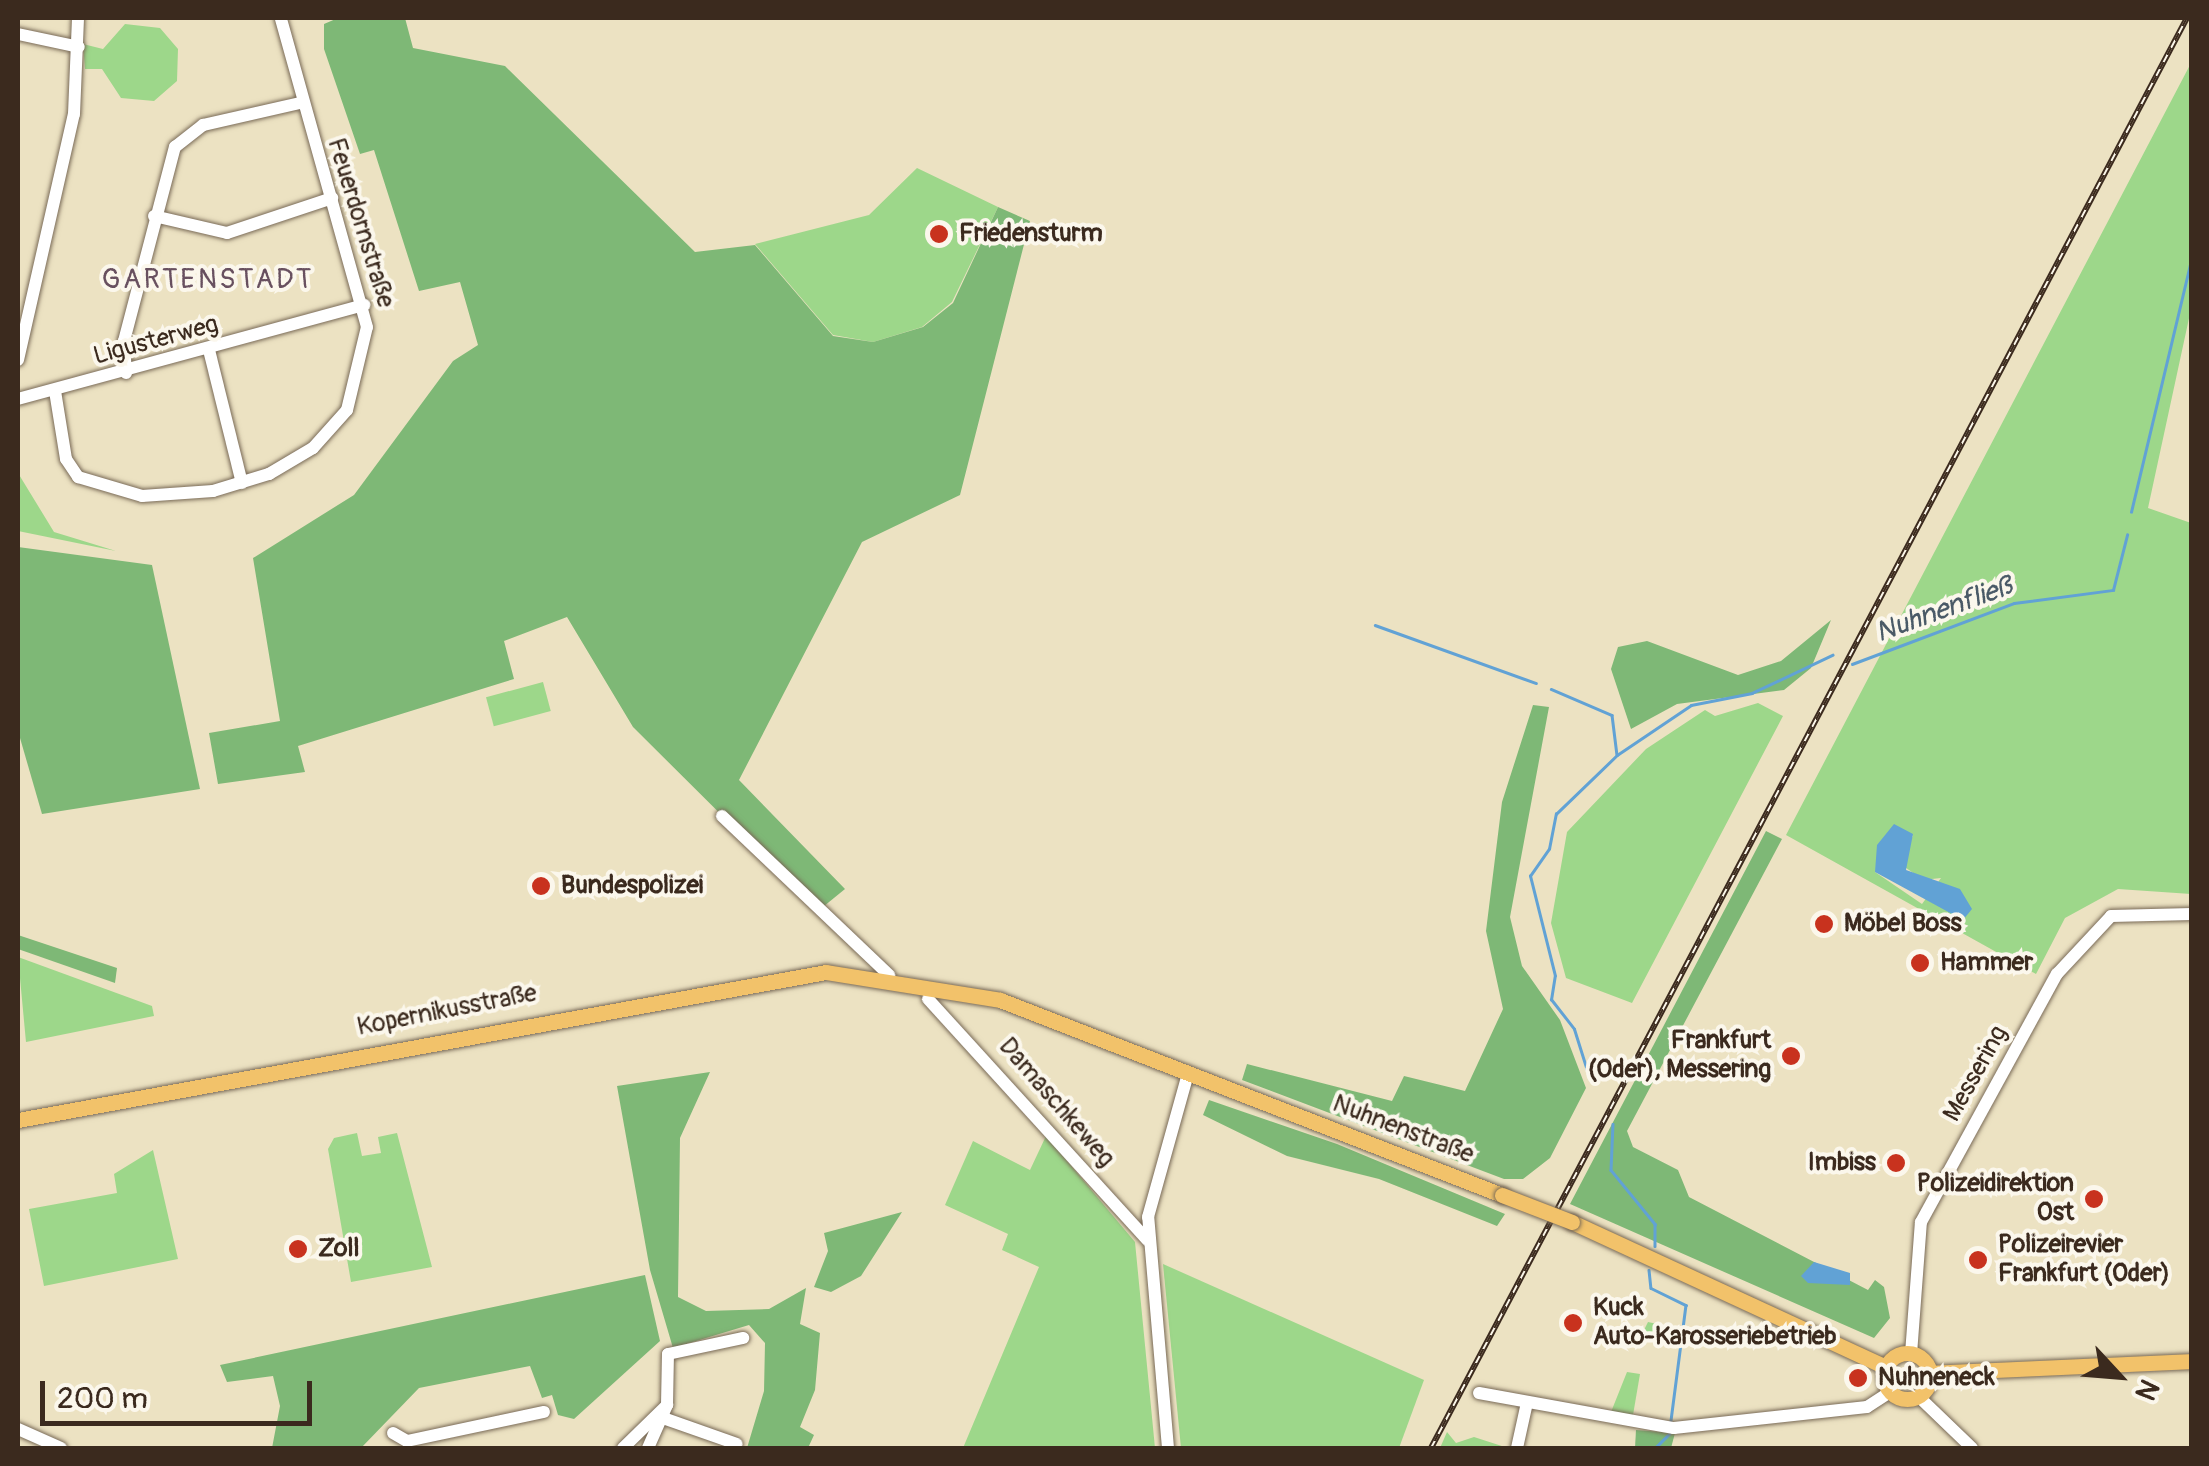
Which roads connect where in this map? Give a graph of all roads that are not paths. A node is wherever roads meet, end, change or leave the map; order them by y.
1 (78, 18) edge
2 (281, 18) edge
3 (18, 34) edge
4 (79, 48) junction
5 (300, 103) junction
6 (332, 198) junction
7 (154, 216) junction
8 (364, 305) junction
9 (209, 350) junction
10 (18, 360) edge
11 (126, 373) junction
12 (54, 391) junction
13 (18, 399) edge
14 (242, 484) junction
15 (722, 816) dead end
16 (2192, 914) edge
17 (889, 975) junction
18 (928, 999) dead end
19 (1188, 1074) junction
20 (18, 1120) edge
21 (1147, 1240) junction
22 (742, 1338) dead end
23 (1911, 1354) junction
24 (2192, 1362) edge
25 (1886, 1366) junction
26 (1930, 1374) junction
27 (1890, 1392) junction
28 (1479, 1393) dead end
29 (1918, 1396) junction
30 (1526, 1407) junction
31 (665, 1411) junction
32 (544, 1412) dead end
33 (18, 1429) edge
34 (466, 1431) junction
35 (393, 1433) dead end
36 (736, 1444) dead end
37 (62, 1448) edge
38 (469, 1448) edge
39 (624, 1448) edge
40 (648, 1448) edge
41 (1168, 1448) edge
42 (1517, 1448) edge
43 (1972, 1448) edge

1 - 4 street
2 - 5 street, Feuerdornstraße
3 - 4 street
4 - 10 street
5 - 6 street, Feuerdornstraße
5 - 7 street
6 - 7 street
6 - 8 street, Feuerdornstraße
7 - 11 street
8 - 9 street, Ligusterweg
8 - 14 street, Feuerdornstraße
9 - 11 street, Ligusterweg
9 - 14 street
11 - 12 street, Ligusterweg
12 - 13 street, Ligusterweg
12 - 14 street, Feuerdornstraße
15 - 17 street
16 - 23 street, Messering
17 - 19 main road, Nuhnenstraße
17 - 20 main road, Kopernikusstraße
18 - 21 street, Damaschkeweg
19 - 21 street
19 - 25 main road, Nuhnenstraße, bridge
21 - 41 street
22 - 31 street
23 - 25 main road
23 - 26 main road
24 - 26 main road
25 - 27 main road
26 - 29 main road
27 - 29 main road
27 - 30 street
28 - 30 street
29 - 43 street
30 - 42 street
31 - 36 street
31 - 39 street
31 - 40 street
32 - 34 street
33 - 37 street
34 - 35 street
34 - 38 street

